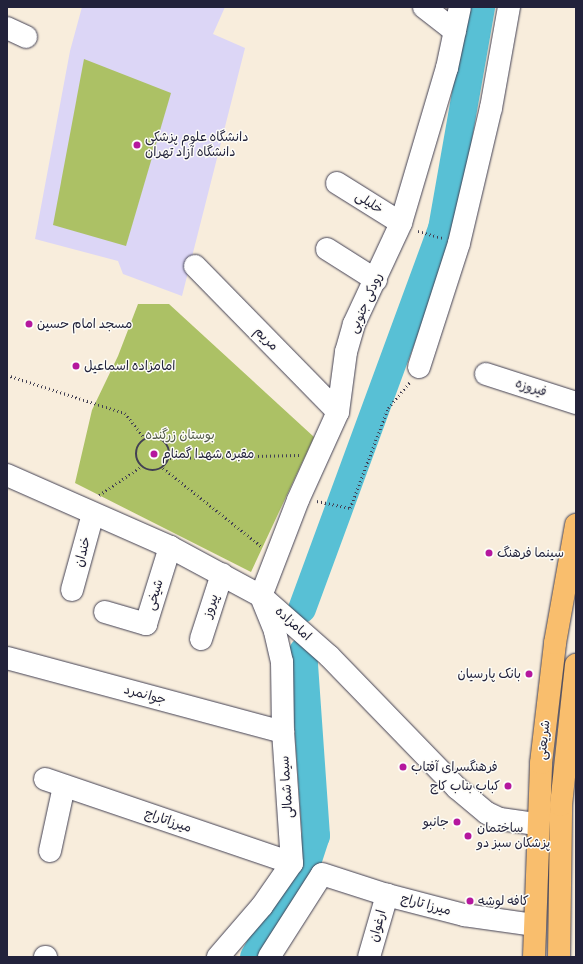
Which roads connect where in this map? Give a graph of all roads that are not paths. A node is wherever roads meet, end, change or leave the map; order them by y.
1 (424, 7) edge
2 (460, 7) edge
3 (509, 7) edge
4 (455, 31) junction
5 (337, 182) dead end
6 (408, 226) junction
7 (328, 249) dead end
8 (195, 266) dead end
9 (376, 280) junction
10 (419, 367) road end
11 (486, 374) dead end
12 (576, 403) edge
13 (338, 412) junction
14 (7, 475) edge
15 (86, 511) junction
16 (576, 525) edge
17 (170, 547) junction
18 (222, 574) junction
19 (72, 590) dead end
20 (261, 596) junction
21 (105, 612) dead end
22 (201, 639) dead end
23 (7, 658) edge
24 (576, 664) edge
25 (283, 732) junction
26 (571, 766) edge
27 (538, 814) junction
28 (569, 814) edge
29 (50, 851) dead end
30 (292, 863) junction
31 (576, 865) edge
32 (387, 895) junction
33 (560, 905) junction
34 (533, 925) junction
35 (218, 957) edge
36 (269, 957) edge
37 (369, 957) edge
38 (534, 957) edge
39 (559, 957) edge

1 - 4 street
2 - 4 street, رودکی جنوبی
3 - 10 street
4 - 6 street, رودکی جنوبی
5 - 6 street, خلیلی
6 - 9 street, رودکی جنوبی
7 - 9 street
8 - 13 street, مریم
9 - 13 street, رودکی جنوبی
11 - 12 street, فیروزه
13 - 20 street, رودکی جنوبی
14 - 15 street, امامزاده
15 - 17 street, امامزاده
15 - 19 street, خندان
16 - 27 main road, شریعتی
17 - 18 street, امامزاده
17 - 21 street, شیخی
18 - 20 street, امامزاده
18 - 22 street, پیروز
20 - 25 street, سیما شمالی
20 - 27 street, امامزاده
23 - 25 street, جوانمرد
24 - 26 main road, شریعتی
25 - 30 street, سیما شمالی
26 - 28 main road, شریعتی
27 - 28 main road
27 - 34 main road, شریعتی
28 - 33 main road, شریعتی
29 - 30 street, میرزاتاراج
30 - 35 street
31 - 33 main road
32 - 34 street, میرزا تاراج
32 - 36 street, میرزا تاراج
32 - 37 street, ارغوان
33 - 39 main road, شریعتی
34 - 38 main road, شریعتی

